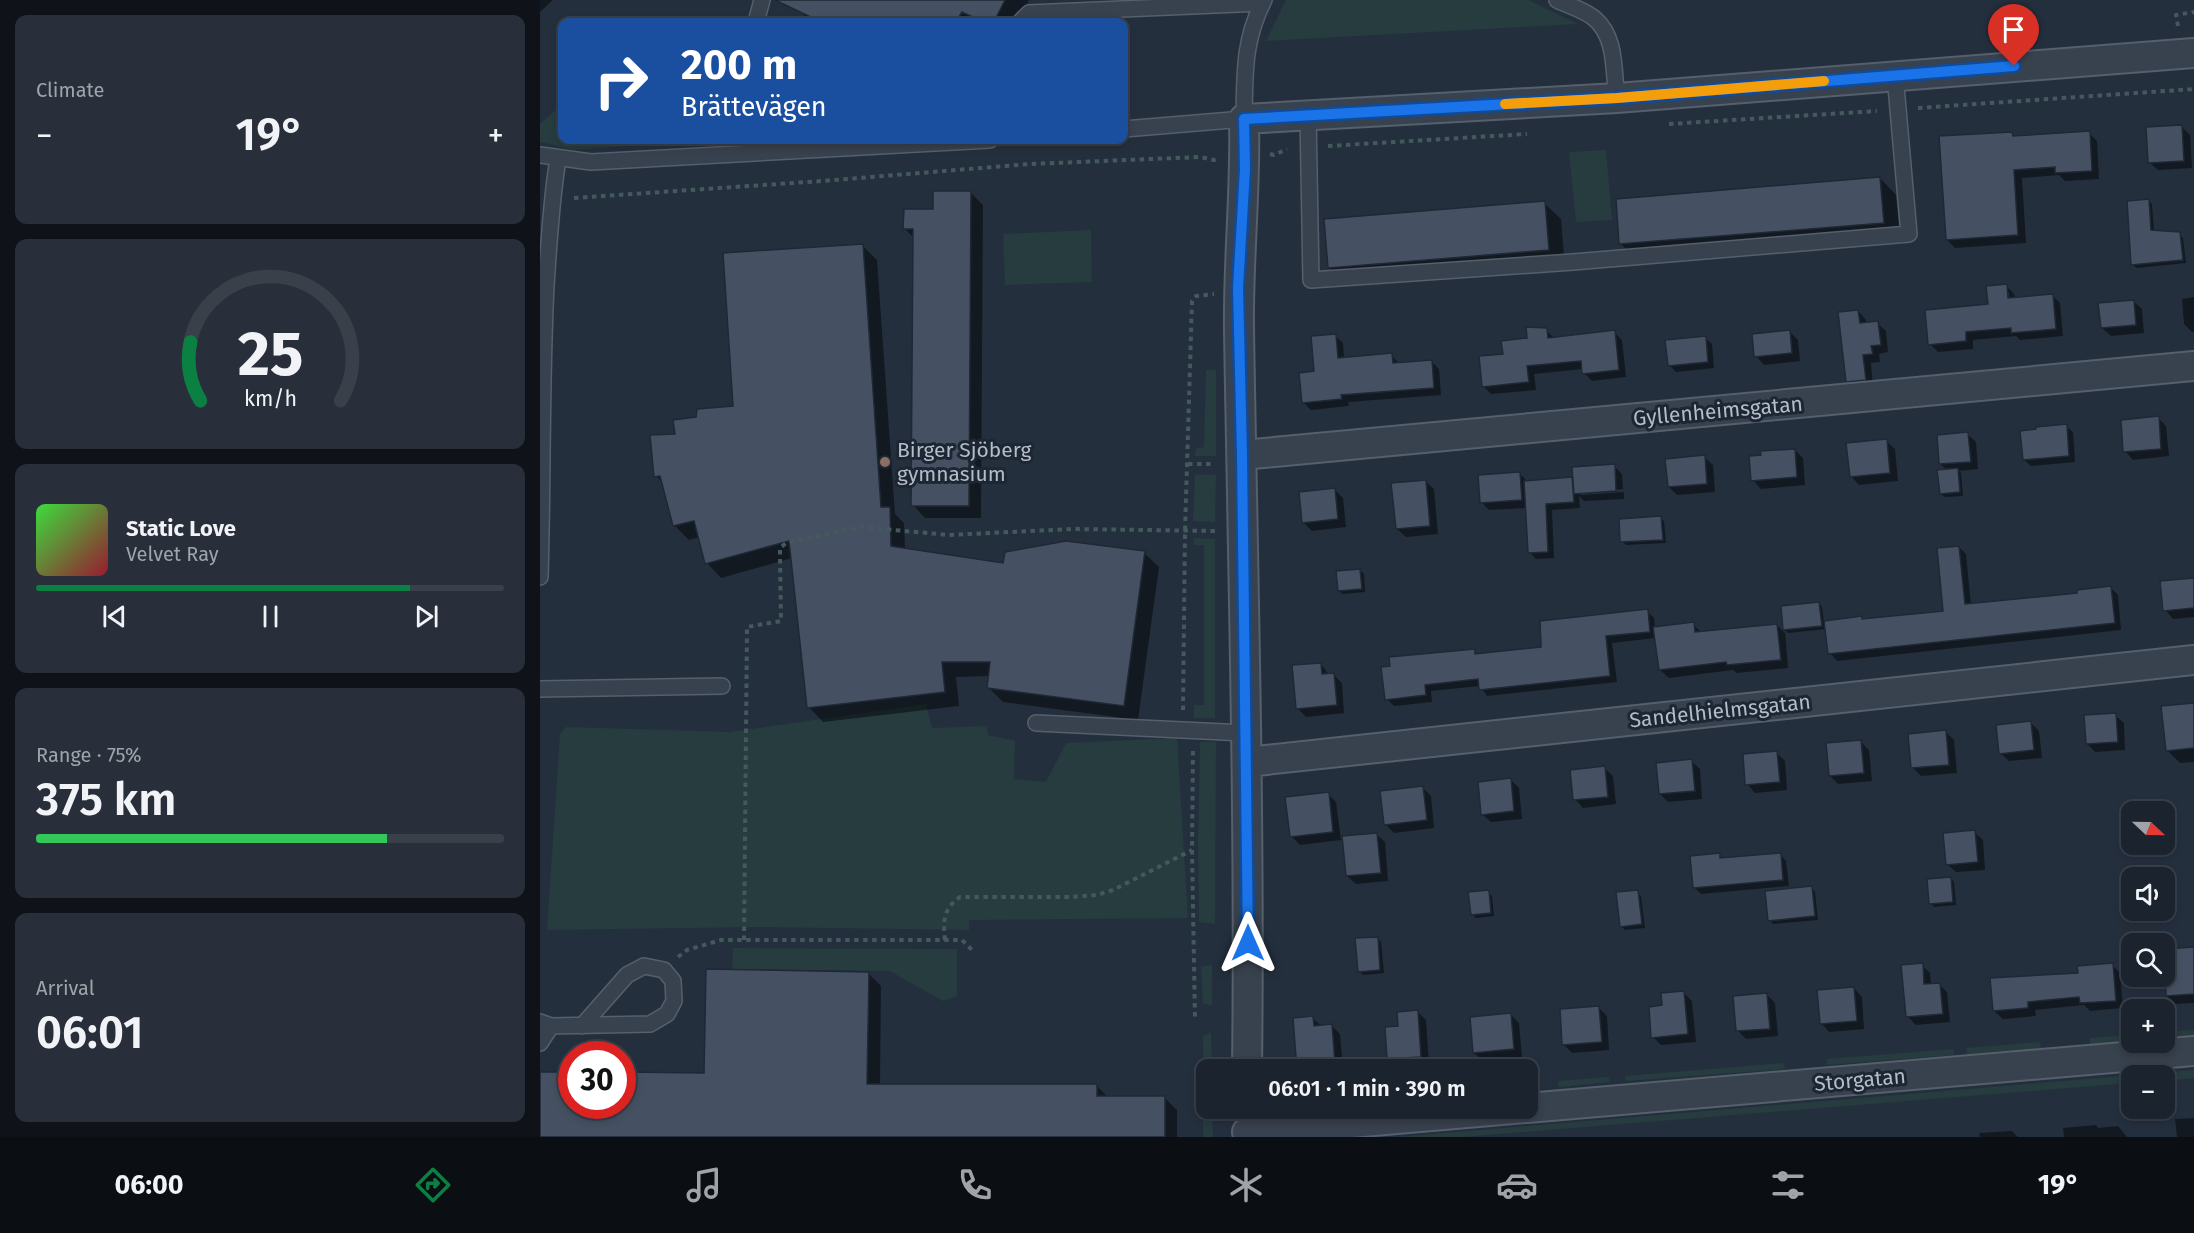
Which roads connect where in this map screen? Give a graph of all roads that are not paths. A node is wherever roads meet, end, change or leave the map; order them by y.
1 (762, 0) edge
2 (1557, 0) edge
3 (1263, 2) edge
4 (757, 18) edge
5 (1024, 18) edge
6 (2194, 53) edge
7 (1894, 75) junction
8 (1617, 98) junction
9 (1308, 116) junction
10 (1244, 119) junction
11 (1128, 129) edge
12 (824, 144) edge
13 (741, 146) edge
14 (540, 154) edge
15 (558, 159) junction
16 (2194, 366) edge
17 (1242, 455) junction
18 (540, 577) edge
19 (2194, 660) edge
20 (722, 686) dead end
21 (540, 689) edge
22 (1036, 723) dead end
23 (1245, 733) junction
24 (1247, 762) junction
25 (545, 1024) edge
26 (582, 1026) junction
27 (540, 1043) edge
28 (2194, 1051) edge
29 (1247, 1059) edge
30 (1538, 1107) edge
31 (1356, 1119) edge
32 (1247, 1126) edge

1 - 4 lane
2 - 8 lane
3 - 5 lane
3 - 10 lane
6 - 7 street
7 - 8 street
7 - 9 lane
8 - 9 street
9 - 10 street
10 - 11 lane
10 - 17 street
12 - 13 lane
13 - 15 lane
14 - 15 lane
15 - 18 lane
16 - 17 street, Gyllenheimsgatan
17 - 23 street
19 - 24 street, Sandelhielmsgatan
20 - 21 lane
22 - 23 lane
23 - 24 street
24 - 29 street
25 - 26 lane
25 - 27 lane
26 - 26 lane
28 - 30 street, Storgatan
31 - 32 street, Storgatan

